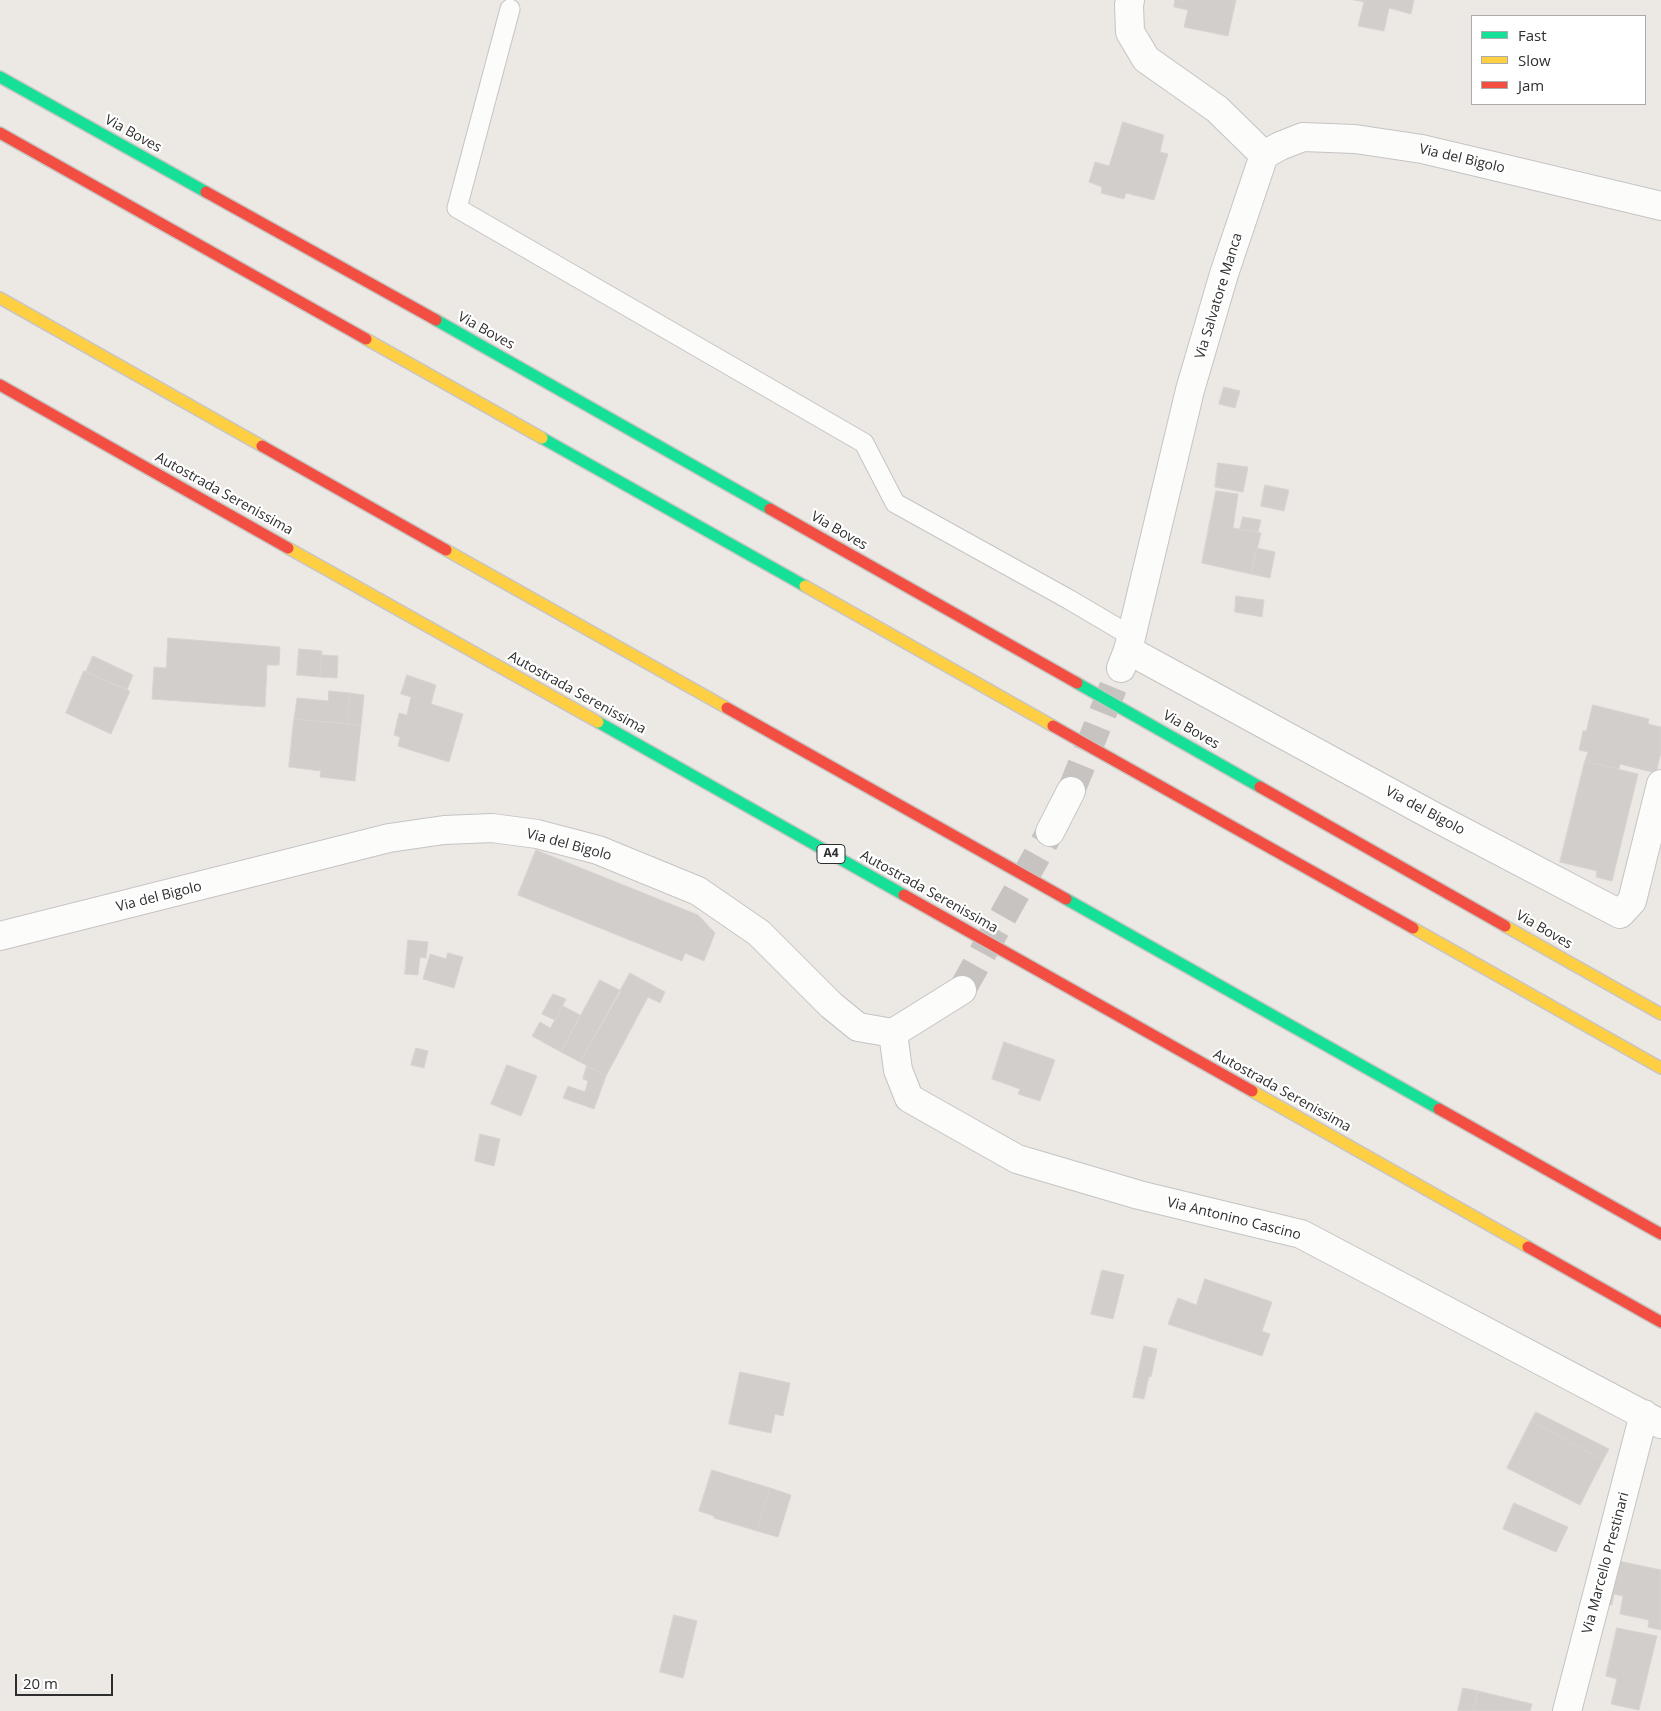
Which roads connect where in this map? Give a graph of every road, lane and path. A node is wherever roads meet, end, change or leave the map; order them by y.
1 (1130, 0) edge
2 (510, 9) dead end
3 (0, 77) edge
4 (0, 133) edge
5 (1264, 155) junction
6 (1661, 206) edge
7 (0, 298) edge
8 (0, 385) edge
9 (1127, 651) junction
10 (1661, 784) edge
11 (1071, 791) tunnel mouth
12 (1050, 832) tunnel mouth
13 (0, 936) edge
14 (962, 990) tunnel mouth
15 (1661, 1014) edge
16 (893, 1033) junction
17 (1661, 1068) edge
18 (1661, 1234) edge
19 (1661, 1322) edge
20 (1653, 1419) edge
21 (1567, 1711) edge

1 - 5 street
2 - 9 lane
3 - 15 highway, Via Boves
4 - 17 highway
5 - 6 street, Via del Bigolo
5 - 9 street, Via Salvatore Manca
7 - 18 highway
8 - 19 highway, Autostrada Serenissima / A4
9 - 10 street, Via del Bigolo
11 - 12 street
13 - 16 street, Via del Bigolo
14 - 16 street
16 - 20 street, Via Antonino Cascino
20 - 21 street, Via Marcello Prestinari

